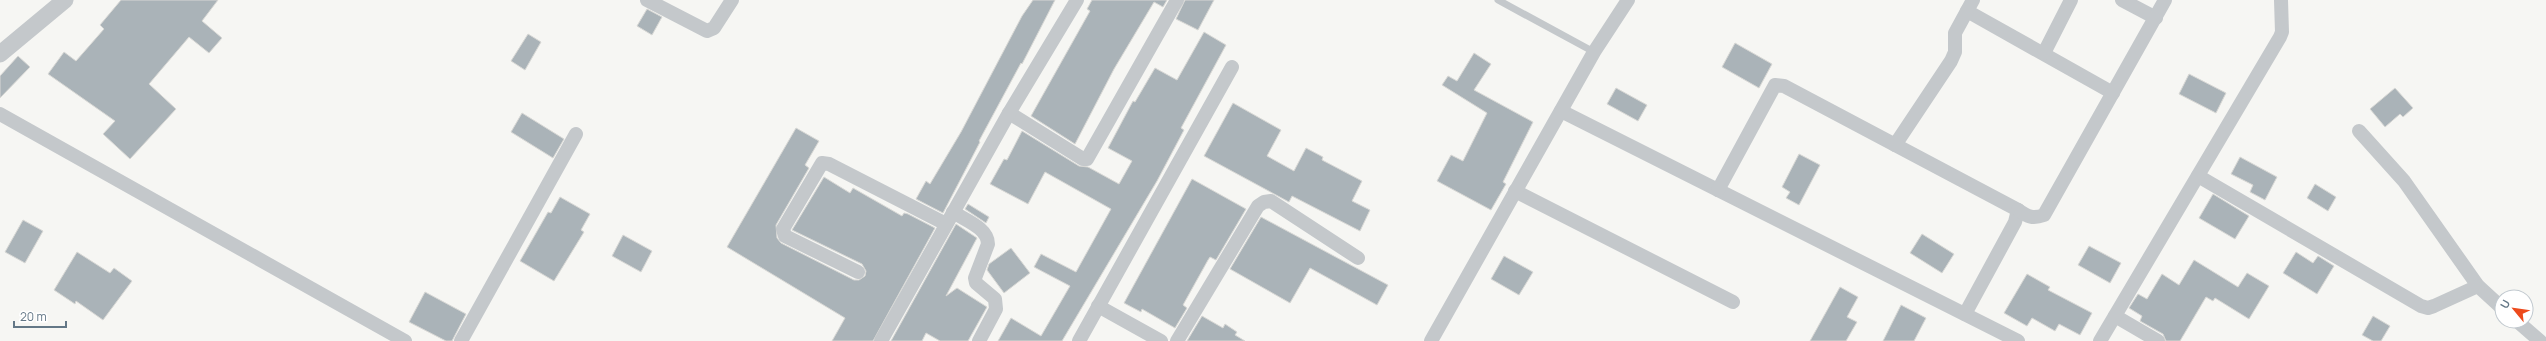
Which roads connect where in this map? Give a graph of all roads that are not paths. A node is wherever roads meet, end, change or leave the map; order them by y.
1 (65, 0) edge
2 (648, 0) edge
3 (732, 0) edge
4 (1077, 0) edge
5 (1177, 0) edge
6 (1498, 0) edge
7 (1628, 0) edge
8 (2071, 0) edge
9 (2122, 0) edge
10 (2165, 0) edge
11 (2281, 0) edge
12 (1970, 6) edge
13 (2156, 18) junction
14 (1594, 52) junction
15 (2044, 53) junction
16 (0, 54) edge
17 (1232, 67) dead end
18 (2113, 93) junction
19 (1561, 111) junction
20 (0, 114) edge
21 (1009, 114) junction
22 (2359, 131) dead end
23 (576, 134) dead end
24 (1895, 145) junction
25 (2198, 176) junction
26 (1718, 190) junction
27 (1515, 191) junction
28 (2018, 210) junction
29 (950, 218) junction
30 (1358, 258) dead end
31 (858, 272) dead end
32 (2478, 286) junction
33 (2494, 301) edge
34 (1733, 302) dead end
35 (1098, 306) junction
36 (1965, 314) junction
37 (2115, 316) junction
38 (2526, 329) edge
39 (405, 341) edge
40 (461, 341) edge
41 (881, 341) edge
42 (979, 341) edge
43 (1079, 341) edge
44 (1161, 341) edge
45 (1177, 341) edge
46 (1431, 341) edge
47 (2018, 341) edge
48 (2100, 341) edge
49 (2158, 341) edge
50 (2540, 341) edge

1 - 16 street
2 - 3 street
4 - 21 street
5 - 21 street
6 - 14 lane
7 - 14 street
8 - 15 street
9 - 13 street
10 - 13 street
11 - 25 street
12 - 15 street
12 - 24 street
13 - 18 street
14 - 19 street
15 - 18 street
17 - 35 street
18 - 28 street
19 - 26 street
19 - 27 street
20 - 39 street
21 - 29 street
22 - 32 street
23 - 40 street
24 - 26 street
24 - 28 street
25 - 32 street
25 - 37 street
26 - 36 street
27 - 34 street
27 - 46 street
28 - 36 street
29 - 31 street
29 - 41 street
29 - 42 street
30 - 45 street
32 - 33 street
35 - 43 street
35 - 44 street
36 - 47 street
37 - 48 street
37 - 49 street
38 - 50 street

